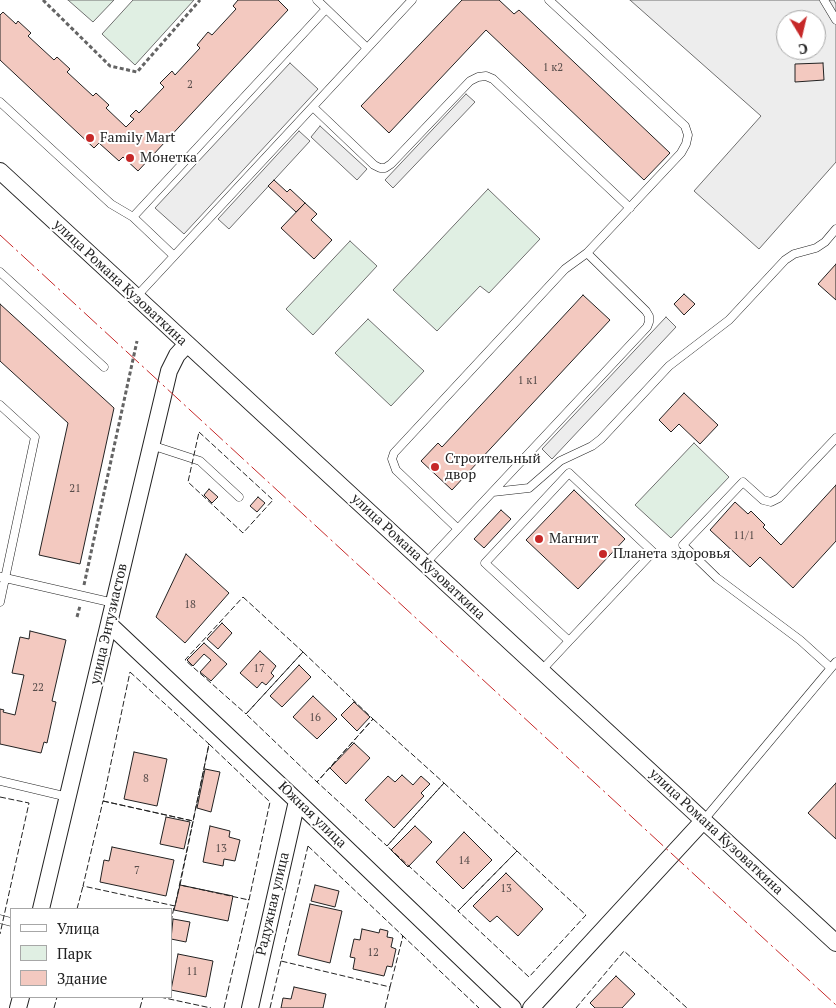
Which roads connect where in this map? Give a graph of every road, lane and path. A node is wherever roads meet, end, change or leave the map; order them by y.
1 (43, 0) edge
2 (200, 0) edge
3 (316, 0) edge
4 (412, 0) edge
5 (549, 0) edge
6 (824, 0) edge
7 (326, 9) junction
8 (836, 20) edge
9 (367, 48) junction
10 (0, 102) edge
11 (313, 107) junction
12 (2, 176) edge
13 (630, 208) junction
14 (133, 217) junction
15 (836, 230) edge
16 (587, 254) junction
17 (174, 256) junction
18 (0, 272) edge
19 (136, 297) junction
20 (137, 341) dead end
21 (187, 344) junction
22 (104, 368) dead end
23 (0, 405) edge
24 (836, 438) edge
25 (151, 445) junction
26 (493, 492) junction
27 (238, 497) dead end
28 (458, 529) junction
29 (425, 564) junction
30 (3, 578) edge
31 (82, 596) junction
32 (0, 602) edge
33 (114, 603) junction
34 (77, 617) dead end
35 (109, 624) junction
36 (569, 641) junction
37 (834, 665) edge
38 (541, 671) junction
39 (0, 781) edge
40 (68, 797) junction
41 (297, 801) junction
42 (703, 821) junction
43 (41, 908) edge
44 (836, 943) edge
45 (250, 1008) edge
46 (513, 1008) edge
47 (531, 1008) edge

1 - 2 path
3 - 7 lane
4 - 9 lane
5 - 13 lane
6 - 8 lane
7 - 9 lane
7 - 14 lane
9 - 11 lane
10 - 14 lane
11 - 13 lane
11 - 17 lane
12 - 19 street, улица Романа Кузоваткина
13 - 16 lane
14 - 17 lane
15 - 26 lane
16 - 26 lane
16 - 28 lane
17 - 19 lane
18 - 22 lane
19 - 21 street, улица Романа Кузоваткина
20 - 31 path
21 - 25 street, улица Энтузиастов
21 - 29 street, улица Романа Кузоваткина
23 - 30 lane
24 - 37 lane
25 - 27 lane
25 - 33 street, улица Энтузиастов
26 - 28 lane
28 - 29 lane
29 - 38 street, улица Романа Кузоваткина
30 - 31 lane
30 - 32 lane
31 - 33 lane
31 - 34 path
33 - 35 street, улица Энтузиастов
35 - 40 street, улица Энтузиастов
35 - 41 street, Южная улица
36 - 36 lane
36 - 38 lane
37 - 42 lane
38 - 42 street, улица Романа Кузоваткина
39 - 40 lane
40 - 43 street, улица Энтузиастов
41 - 45 street, Радужная улица
41 - 46 street, Южная улица
42 - 44 street, улица Романа Кузоваткина
42 - 47 street

